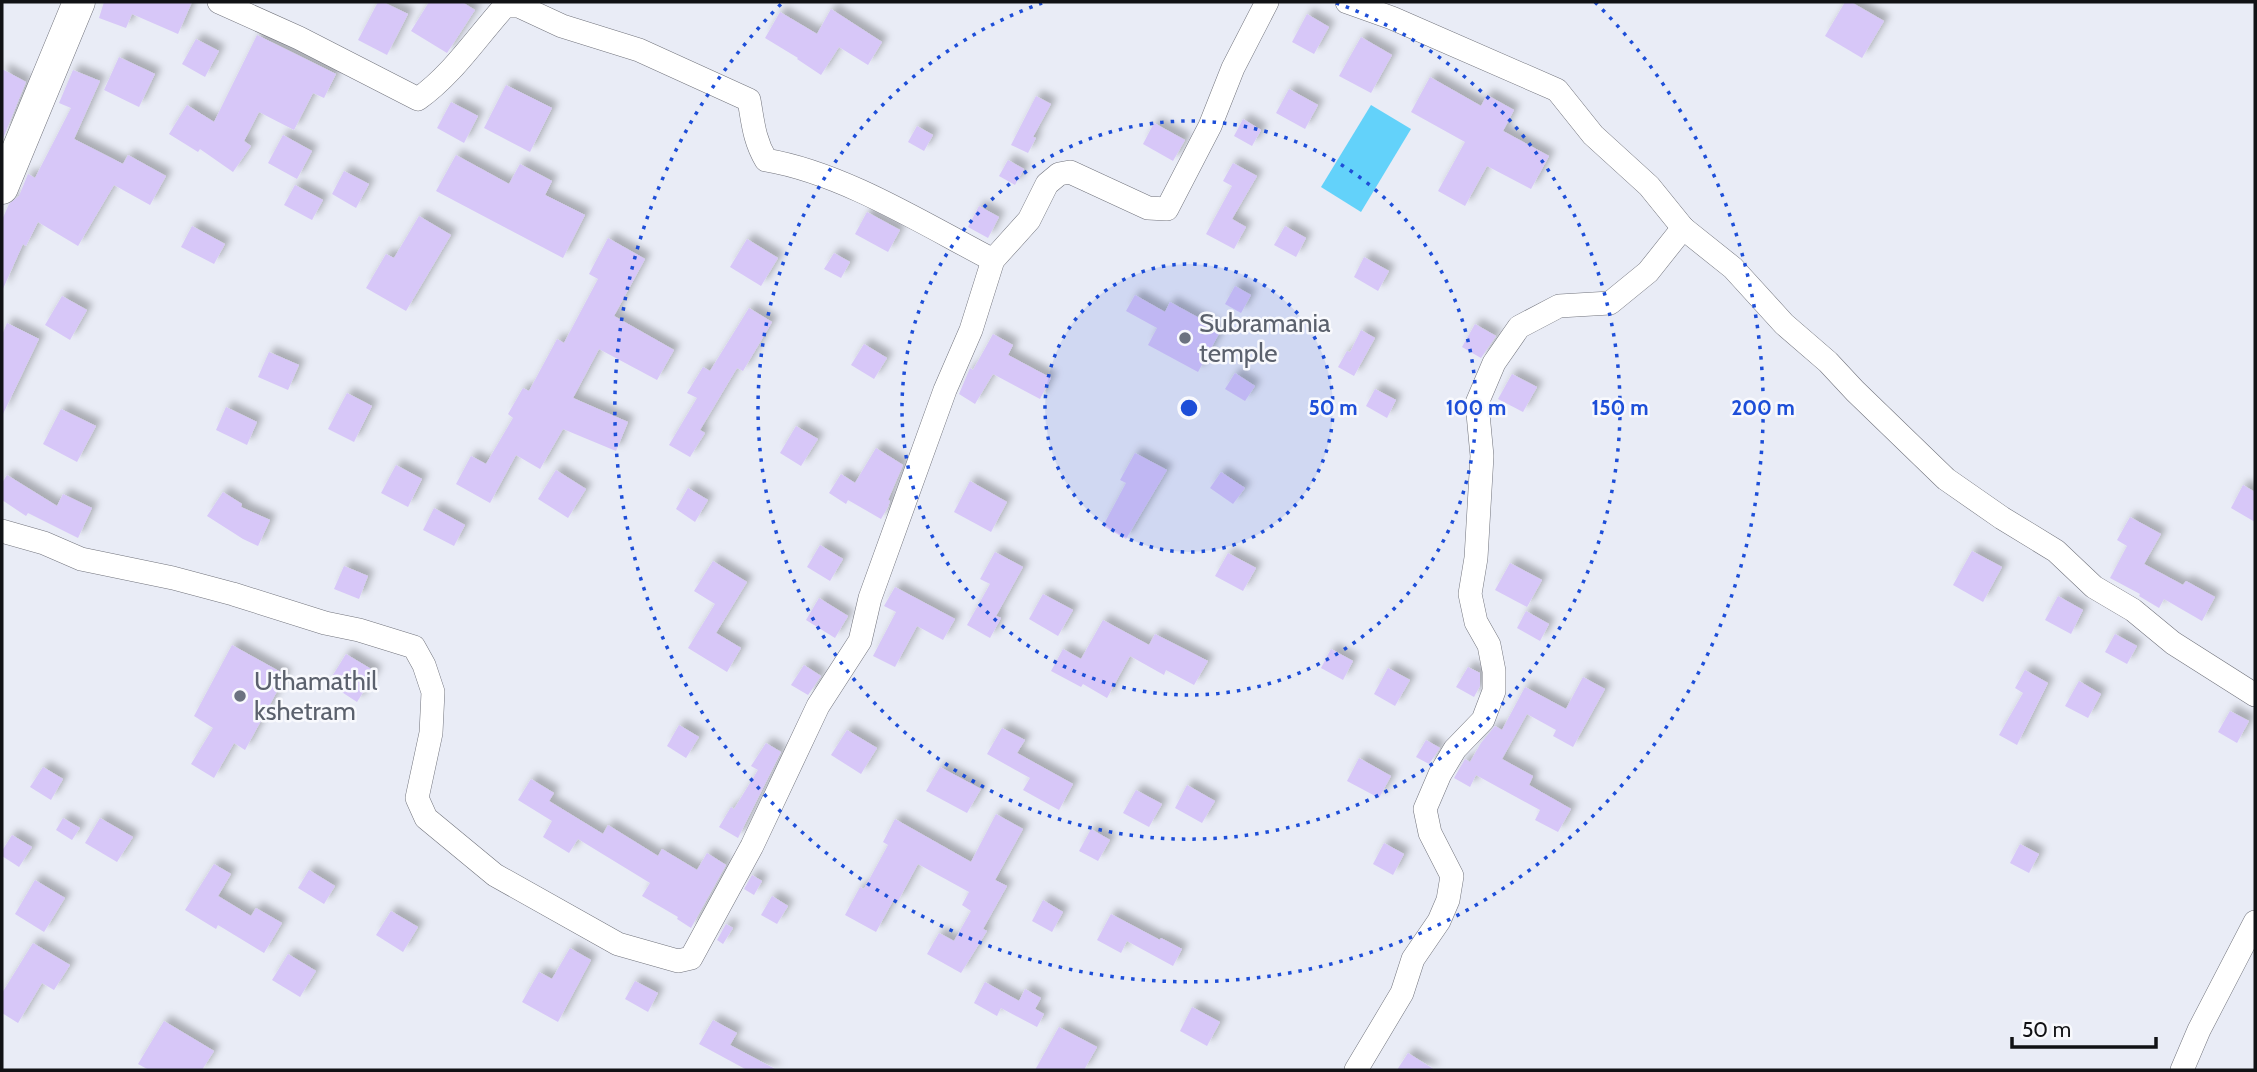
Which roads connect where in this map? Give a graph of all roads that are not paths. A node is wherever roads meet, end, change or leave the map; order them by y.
1 (79, 2) edge
2 (219, 2) edge
3 (1267, 2) edge
4 (1347, 2) edge
5 (1394, 10) edge
6 (2, 188) edge
7 (1683, 228) junction
8 (993, 260) junction
9 (2, 531) edge
10 (2255, 695) edge
11 (2255, 922) edge
12 (1356, 1070) edge
13 (2182, 1070) edge

1 - 6 main road
2 - 8 street
3 - 8 street
4 - 5 street
5 - 7 street
7 - 10 street
7 - 12 street
8 - 9 street
11 - 13 street

